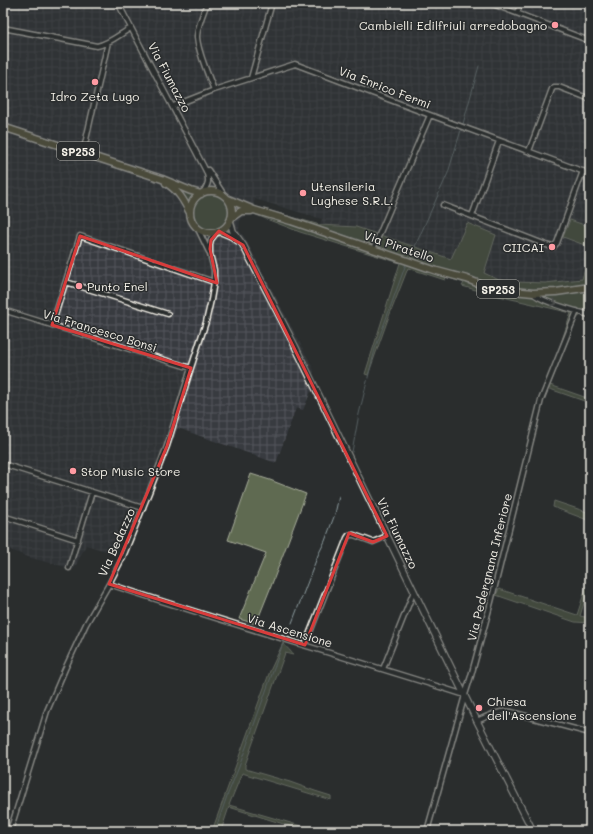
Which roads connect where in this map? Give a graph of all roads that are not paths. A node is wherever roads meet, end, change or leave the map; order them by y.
1 (5, 3) edge
2 (118, 3) edge
3 (207, 3) edge
4 (272, 3) edge
5 (490, 3) edge
6 (521, 3) edge
7 (517, 13) junction
8 (3, 16) edge
9 (3, 28) edge
10 (131, 28) junction
11 (590, 41) edge
12 (108, 42) junction
13 (251, 78) junction
14 (214, 90) junction
15 (590, 99) edge
16 (173, 106) junction
17 (430, 115) junction
18 (3, 127) edge
19 (499, 140) junction
20 (528, 151) junction
21 (83, 153) junction
22 (202, 162) junction
23 (584, 171) junction
24 (590, 174) edge
25 (152, 176) junction
26 (202, 193) junction
27 (226, 197) junction
28 (443, 205) dead end
29 (259, 212) junction
30 (190, 213) junction
31 (472, 216) junction
32 (231, 220) junction
33 (196, 226) junction
34 (218, 232) junction
35 (243, 245) junction
36 (373, 249) junction
37 (210, 254) junction
38 (66, 282) junction
39 (214, 282) junction
40 (590, 287) edge
41 (533, 293) junction
42 (3, 311) edge
43 (577, 311) junction
44 (168, 314) dead end
45 (590, 315) edge
46 (52, 325) junction
47 (191, 368) junction
48 (3, 464) edge
49 (92, 492) junction
50 (143, 508) junction
51 (3, 516) edge
52 (387, 536) junction
53 (78, 540) junction
54 (69, 568) dead end
55 (109, 584) junction
56 (414, 591) junction
57 (305, 645) junction
58 (383, 669) junction
59 (465, 695) junction
60 (477, 720) junction
61 (590, 734) edge
62 (10, 831) edge
63 (427, 831) edge
64 (533, 831) edge

1 - 8 street
2 - 10 street, Via Fiumazzo
3 - 14 street
4 - 13 street
5 - 7 street
6 - 7 street
7 - 11 street
9 - 12 street
10 - 12 street
10 - 16 street, Via Fiumazzo
12 - 21 street
13 - 14 street, Via Enrico Fermi
13 - 17 street, Via Enrico Fermi
14 - 16 street, Via Enrico Fermi
15 - 20 street
16 - 22 street, Via Fiumazzo
17 - 19 street, Via Enrico Fermi
17 - 36 street
18 - 21 main road, SP253
19 - 20 street, Via Enrico Fermi
19 - 31 street
20 - 23 street, Via Enrico Fermi
21 - 25 main road, SP253
22 - 26 street, Via Fiumazzo
22 - 27 street, Via Fiumazzo
23 - 24 street, Via Enrico Fermi
23 - 31 street
25 - 26 main road, SP253
25 - 30 main road, SP253
26 - 27 main road, SP253
26 - 30 main road
27 - 29 main road, Via Piratello / SP253
27 - 32 main road
28 - 31 street
29 - 32 main road, Via Piratello / SP253
29 - 36 main road, Via Piratello / SP253
30 - 33 main road, SP253
32 - 34 main road, SP253
32 - 35 street, Via Fiumazzo
33 - 34 main road
33 - 37 street, Via Bedazzo
34 - 35 street, Via Fiumazzo
34 - 37 street, Via Bedazzo
35 - 52 street, Via Fiumazzo
36 - 41 main road, Via Piratello / SP253
37 - 39 street, Via Bedazzo
38 - 39 street
38 - 44 street
38 - 46 street
39 - 47 street, Via Bedazzo
40 - 41 main road, Via Piratello / SP253
41 -> 43 street, Via Piratello
42 - 46 street, Via Francesco Bonsi
43 - 45 street, Via Piratello
43 - 59 street, Via Pedergnana Inferiore
46 - 47 street, Via Francesco Bonsi
47 - 50 street, Via Bedazzo
48 - 49 street
49 - 50 street
49 - 53 street
50 - 55 street, Via Bedazzo
51 - 53 street
52 - 56 street, Via Fiumazzo
52 - 57 street
53 - 54 street
55 - 57 street, Via Ascensione
55 - 62 street, Via Bedazzo
56 - 58 street
56 - 59 street, Via Fiumazzo
57 - 58 street, Via Ascensione
58 - 59 street, Via Ascensione
59 - 60 street, Via Fiumazzo
59 - 63 street, Via Pedergnana Inferiore
60 - 61 street
60 - 64 street, Via Fiumazzo

